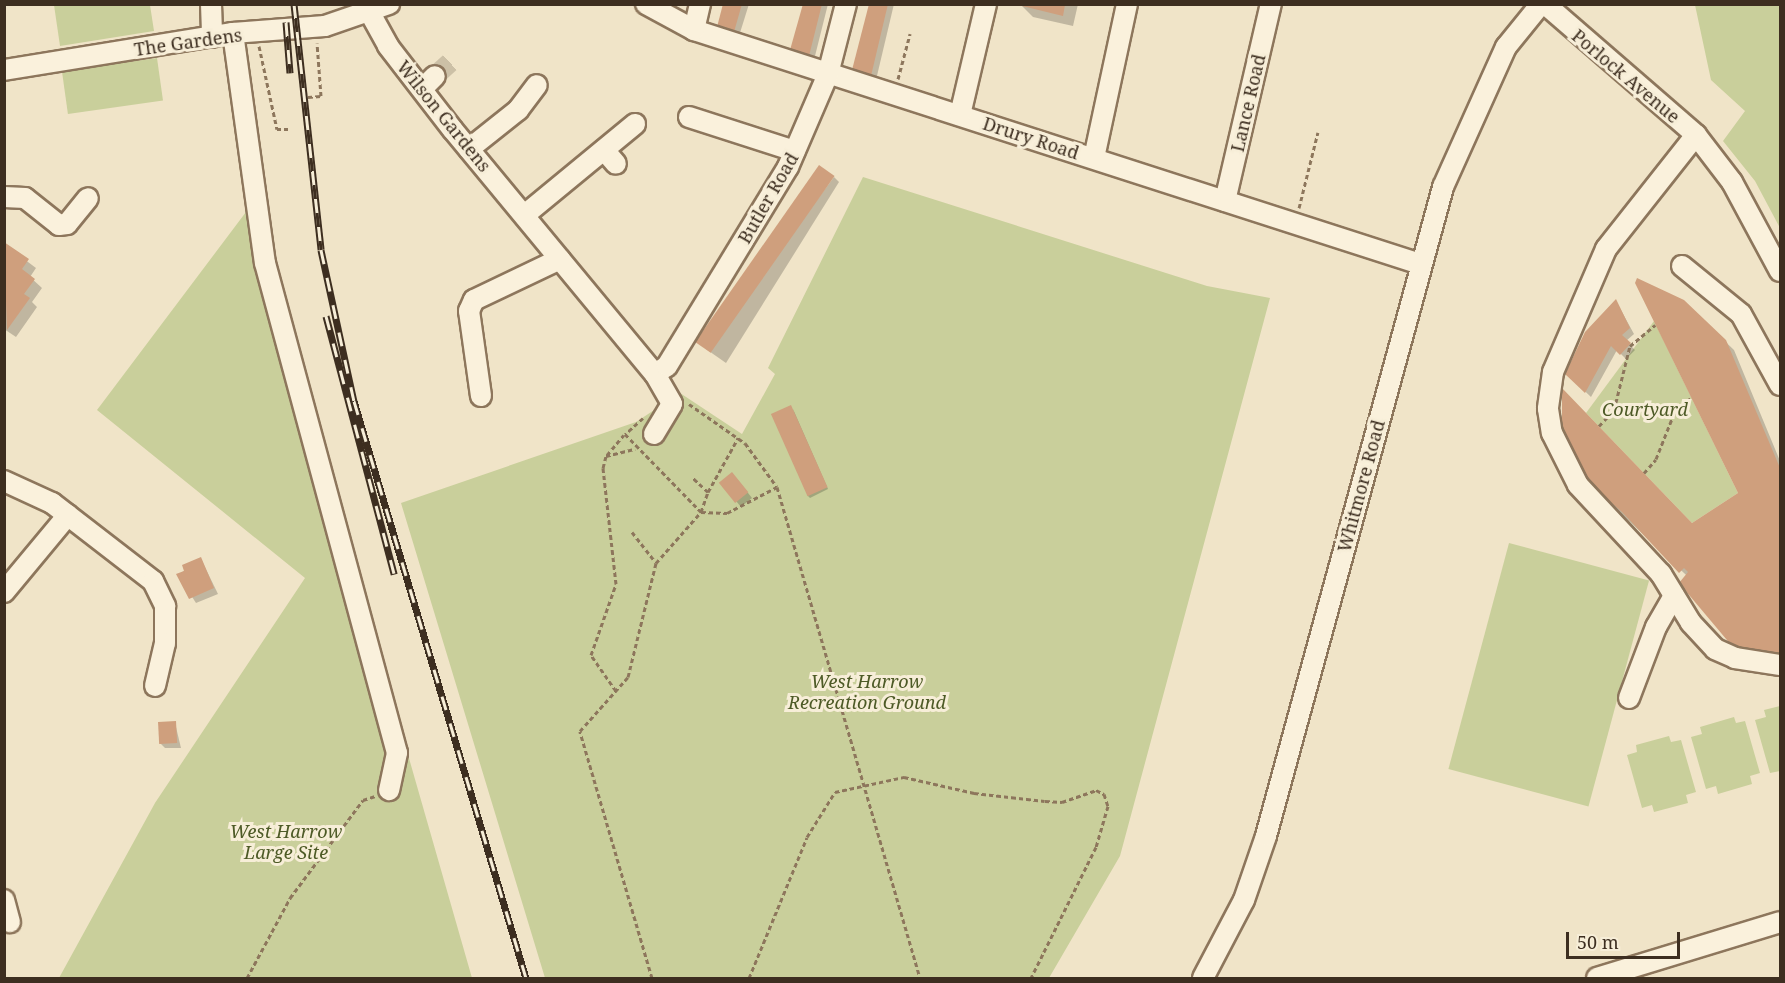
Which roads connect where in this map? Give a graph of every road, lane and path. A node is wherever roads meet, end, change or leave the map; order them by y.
1 (211, 4) edge
2 (389, 4) edge
3 (646, 4) edge
4 (700, 4) edge
5 (846, 4) edge
6 (986, 4) edge
7 (1127, 4) edge
8 (1271, 4) edge
9 (1543, 4) edge
10 (341, 13) edge
11 (370, 13) junction
12 (694, 30) junction
13 (233, 33) junction
14 (910, 34) dead end
15 (212, 37) junction
16 (317, 41) dead end
17 (259, 58) dead end
18 (4, 70) edge
19 (828, 74) junction
20 (537, 84) dead end
21 (894, 95) junction
22 (308, 97) dead end
23 (960, 115) junction
24 (690, 117) dead end
25 (635, 124) dead end
26 (288, 129) dead end
27 (1318, 132) dead end
28 (1695, 135) junction
29 (469, 149) junction
30 (795, 151) junction
31 (1094, 158) junction
32 (4, 197) edge
33 (88, 198) dead end
34 (1225, 201) junction
35 (527, 213) junction
36 (1295, 224) junction
37 (560, 260) junction
38 (1420, 264) junction
39 (1682, 266) dead end
40 (1780, 271) edge
41 (1655, 325) dead end
42 (655, 374) junction
43 (1780, 385) edge
44 (480, 396) dead end
45 (1691, 398) dead end
46 (682, 399) dead end
47 (647, 414) dead end
48 (1599, 426) dead end
49 (625, 434) junction
50 (654, 434) dead end
51 (738, 438) junction
52 (635, 449) junction
53 (606, 456) junction
54 (1644, 473) dead end
55 (693, 478) dead end
56 (4, 481) edge
57 (777, 487) junction
58 (708, 492) junction
59 (701, 512) junction
60 (68, 515) junction
61 (632, 532) dead end
62 (656, 563) junction
63 (4, 592) edge
64 (1674, 596) junction
65 (1780, 665) edge
66 (155, 686) dead end
67 (616, 691) junction
68 (1629, 698) dead end
69 (862, 783) junction
70 (389, 790) joint
71 (4, 900) edge
72 (10, 922) dead end
73 (1780, 922) edge
74 (247, 978) edge
75 (652, 978) edge
76 (749, 978) edge
77 (920, 978) edge
78 (1031, 978) edge
79 (1203, 978) edge
80 (1597, 978) edge

1 - 15 street
2 - 11 street, The Gardens
3 - 12 street, Drury Road
4 - 12 street
5 - 19 street, Butler Road
6 - 23 street
7 - 31 street
8 - 34 street, Lance Road
9 - 28 street, Porlock Avenue
9 - 38 street, Whitmore Road
10 - 11 street, The Gardens
10 - 13 street, The Gardens
11 - 29 street, Wilson Gardens
12 - 19 street, Drury Road
13 - 15 street, The Gardens
13 - 70 street
14 - 21 path
15 - 18 street, The Gardens
16 - 22 path
17 - 26 path
19 - 21 street, Drury Road
19 - 30 street, Butler Road
20 - 29 street
21 - 23 street, Drury Road
23 - 31 street, Drury Road
24 - 30 street
25 - 35 street
27 - 36 path
28 - 40 street, Porlock Avenue
28 - 64 street
29 - 35 street, Wilson Gardens
30 - 42 street, Butler Road
31 - 34 street, Drury Road
32 - 33 street
34 - 36 street, Drury Road
35 - 37 street, Wilson Gardens
36 - 38 street, Drury Road
37 - 42 street, Wilson Gardens
37 - 44 street
38 - 79 street, Whitmore Road
39 - 43 street
41 - 48 path
42 - 50 street, Wilson Gardens
45 - 54 path
46 - 51 path
47 - 49 path
49 - 52 path
49 - 53 path
51 - 57 path
51 - 58 path
52 - 53 path
52 - 59 path
53 - 67 path
55 - 58 path
56 - 60 street
57 - 59 path
57 - 69 path
58 - 59 path
59 - 62 path
60 - 63 street
60 - 66 street
61 - 62 path
62 - 67 path
64 - 65 street
64 - 68 street
67 - 75 path
69 - 76 path
69 - 77 path
69 - 78 path
70 - 74 path
71 - 72 street
73 - 80 street

